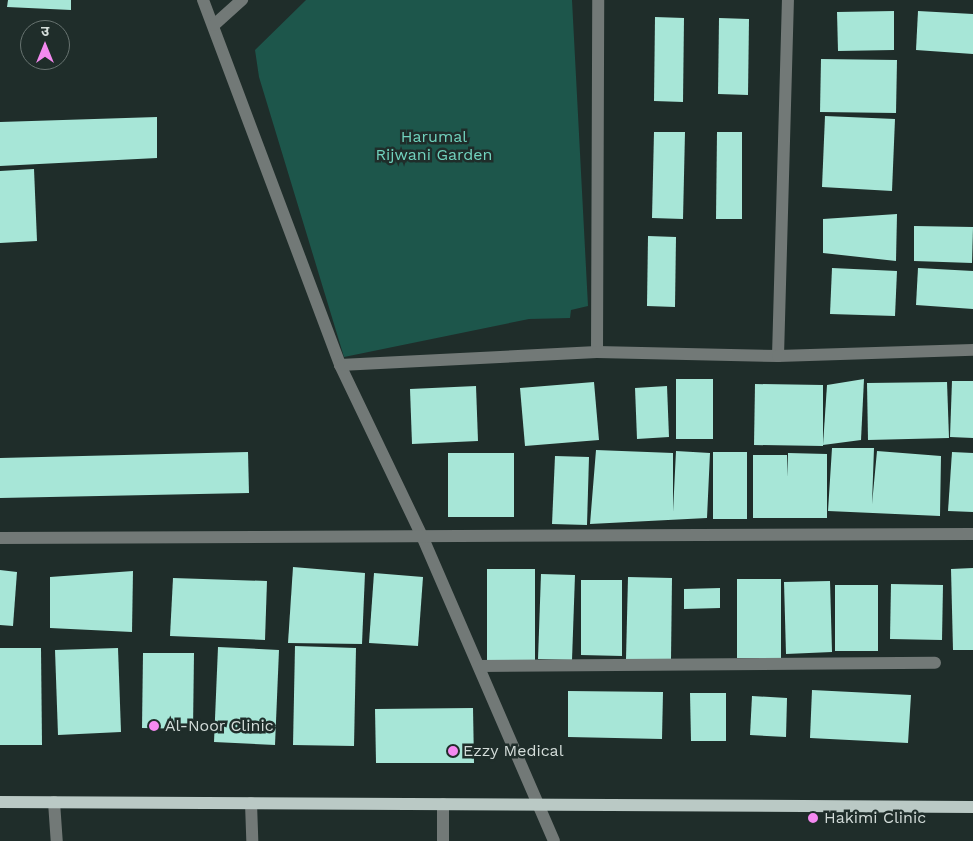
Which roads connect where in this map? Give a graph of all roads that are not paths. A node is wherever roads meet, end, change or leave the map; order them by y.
1 (203, 0) edge
2 (242, 0) edge
3 (598, 0) edge
4 (788, 0) edge
5 (214, 25) junction
6 (973, 350) edge
7 (596, 352) junction
8 (778, 356) junction
9 (340, 365) junction
10 (973, 534) edge
11 (422, 536) junction
12 (0, 538) edge
13 (935, 663) dead end
14 (479, 666) junction
15 (0, 802) edge
16 (54, 802) junction
17 (251, 803) junction
18 (443, 804) junction
19 (539, 805) junction
20 (973, 807) edge
21 (56, 841) edge
22 (252, 841) edge
23 (443, 841) edge
24 (554, 841) edge

1 - 5 street
2 - 5 street
3 - 7 street
4 - 8 street
5 - 9 street
6 - 8 street
7 - 8 street
7 - 9 street
9 - 11 street
10 - 11 street
11 - 12 street
11 - 14 street
13 - 14 street
14 - 19 street
15 - 16 main road
16 - 17 main road
16 - 21 street
17 - 18 main road
17 - 22 street
18 - 19 main road
18 - 23 street
19 - 20 main road
19 - 24 street

